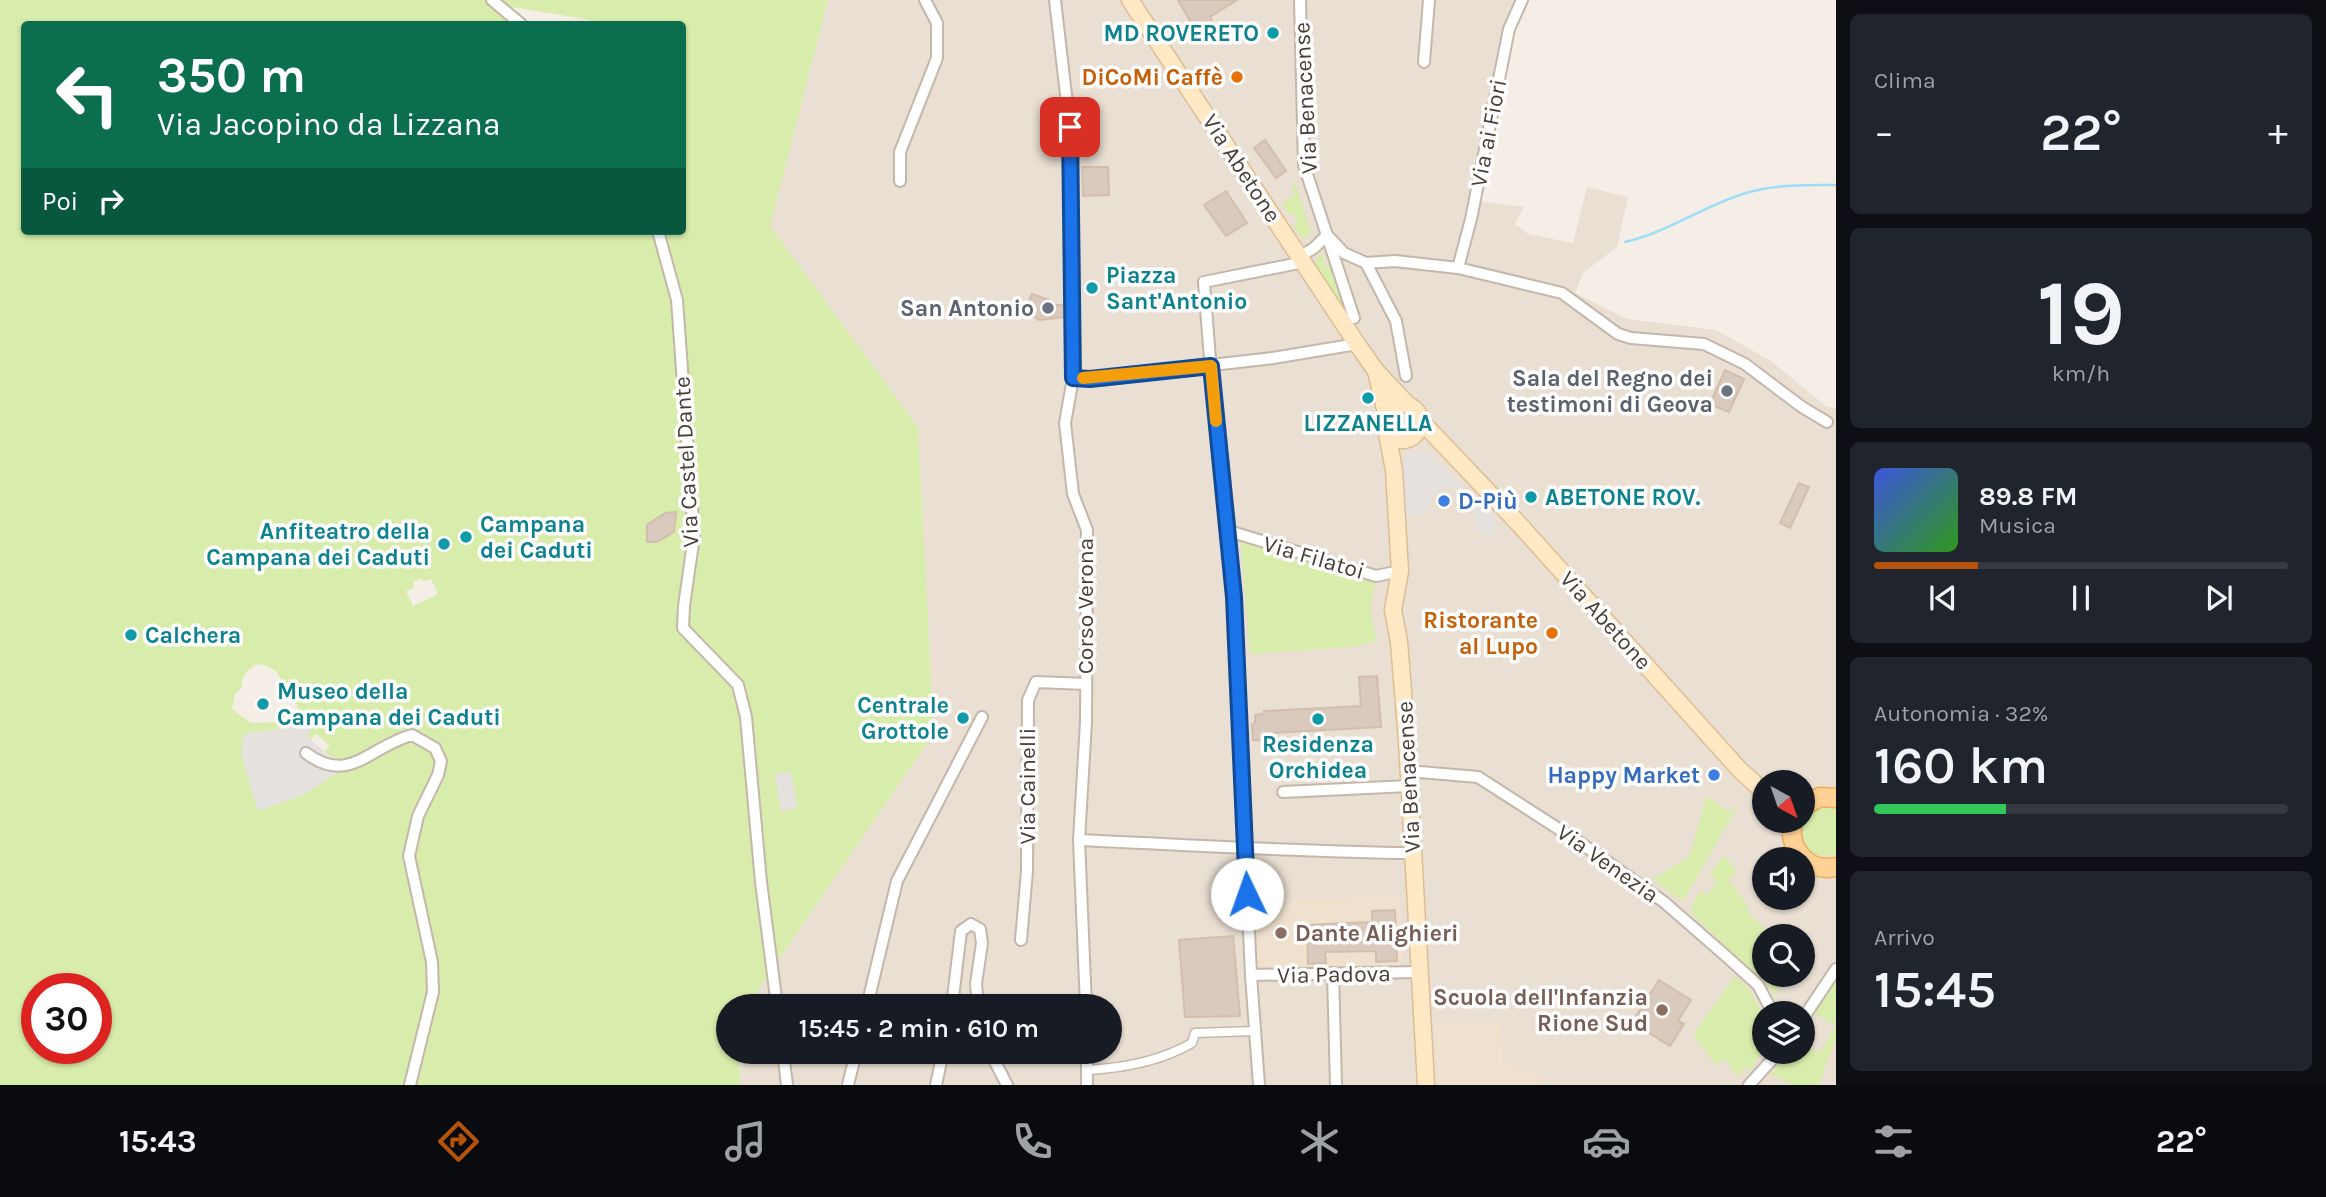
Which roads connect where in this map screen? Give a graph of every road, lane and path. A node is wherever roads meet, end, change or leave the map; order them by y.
1 (492, 0) edge
2 (925, 0) edge
3 (1055, 0) edge
4 (1130, 0) edge
5 (1300, 0) edge
6 (1429, 0) edge
7 (1521, 1) edge
8 (517, 21) edge
9 (1424, 62) dead end
10 (900, 181) dead end
11 (659, 235) edge
12 (1327, 235) junction
13 (1302, 259) junction
14 (1366, 263) junction
15 (1458, 268) junction
16 (1354, 318) dead end
17 (1357, 344) junction
18 (1211, 366) junction
19 (1376, 371) junction
20 (1406, 376) dead end
21 (1073, 378) junction
22 (1408, 405) junction
23 (1387, 413) junction
24 (1420, 420) junction
25 (1827, 422) dead end
26 (1387, 433) junction
27 (1408, 439) junction
28 (1448, 449) junction
29 (1394, 470) junction
30 (1229, 531) junction
31 (1400, 571) junction
32 (1086, 684) junction
33 (982, 717) dead end
34 (306, 753) dead end
35 (1409, 778) junction
36 (1752, 780) edge
37 (1836, 780) edge
38 (1283, 792) dead end
39 (1816, 801) edge
40 (1792, 833) edge
41 (1079, 841) junction
42 (1245, 849) junction
43 (1412, 853) junction
44 (1833, 870) edge
45 (1021, 940) dead end
46 (1836, 969) edge
47 (1418, 972) junction
48 (1333, 973) junction
49 (1251, 975) junction
50 (775, 994) edge
51 (870, 994) edge
52 (953, 994) edge
53 (978, 994) edge
54 (1085, 994) edge
55 (1767, 1001) edge
56 (1815, 1001) edge
57 (1254, 1031) junction
58 (785, 1064) edge
59 (853, 1064) edge
60 (940, 1064) edge
61 (996, 1064) edge
62 (1088, 1064) edge
63 (1770, 1064) edge
64 (1088, 1070) junction
65 (410, 1085) edge
66 (788, 1085) edge
67 (848, 1085) edge
68 (936, 1085) edge
69 (1007, 1085) edge
70 (1087, 1085) edge
71 (1259, 1085) edge
72 (1336, 1085) edge
73 (1426, 1085) edge
74 (1749, 1085) edge

1 - 8 street
2 - 10 street
3 - 21 street, Corso Verona
4 - 13 main road, Via Abetone
5 - 12 street, Via Benacense
6 - 9 street
7 - 15 street, Via ai Fiori
11 - 50 street, Via Castel Dante
12 - 13 street
12 - 14 street
12 - 16 street, Via Benacense
13 - 17 main road, Via Abetone
13 - 18 street
14 - 15 street
14 - 20 street
15 - 25 street
17 - 18 street
17 - 19 main road, Via Abetone
18 - 21 street
18 - 30 street
19 - 22 main road
19 - 23 main road
21 - 32 street, Corso Verona
22 - 23 main road
22 - 24 main road
23 - 26 main road
24 - 27 main road
24 - 28 main road, Via Abetone
26 - 27 main road
26 - 29 main road, Via Benacense
27 - 28 main road
27 - 29 main road, Via Benacense
28 - 36 main road, Via Abetone
29 - 31 main road, Via Benacense
30 - 31 street, Via Filatoi
30 - 42 street
31 - 35 main road, Via Benacense
32 - 41 street, Corso Verona
32 - 45 street, Via Cainelli
33 - 51 street
34 - 65 street
35 - 38 street, Via Venezia
35 - 43 main road, Via Benacense
35 - 55 street, Via Venezia
37 - 39 main road
40 - 44 main road
41 - 42 street
41 - 54 street, Corso Verona
42 - 43 street
42 - 49 street
43 - 47 main road, Via Benacense
46 - 56 street
47 - 48 street, Via Padova
47 - 73 main road, Via Benacense
48 - 49 street, Via Padova
48 - 72 street
49 - 57 street
52 - 53 street
57 - 64 street
57 - 71 street
58 - 66 street
59 - 67 street
60 - 68 street
61 - 69 street
62 - 64 street
63 - 74 street
64 - 70 street

